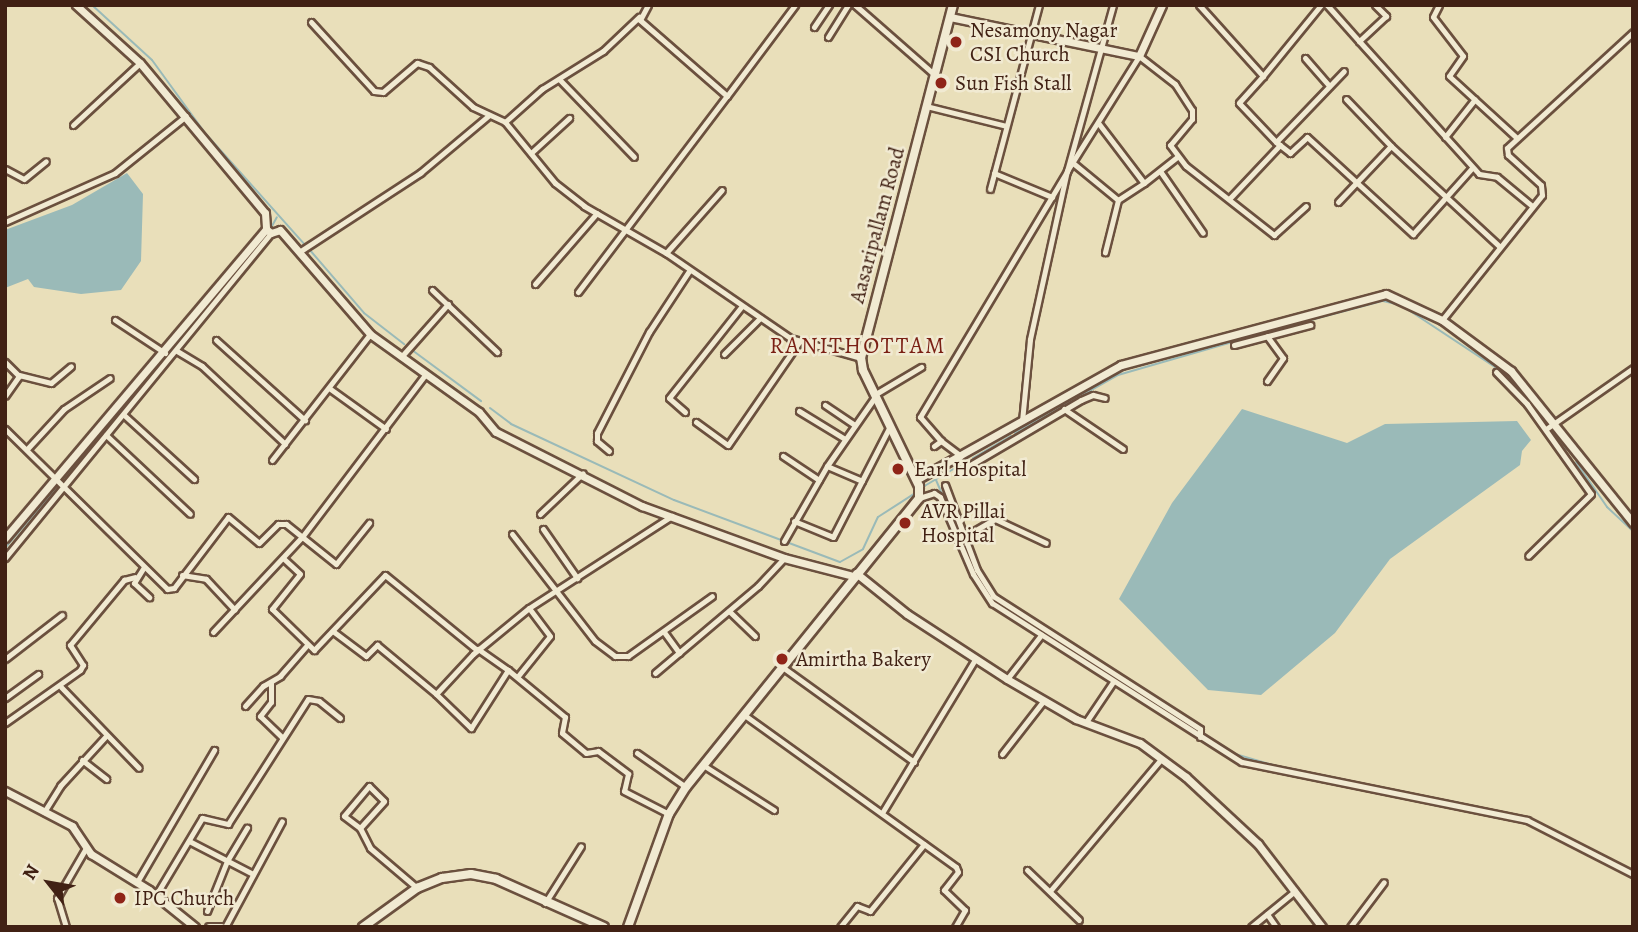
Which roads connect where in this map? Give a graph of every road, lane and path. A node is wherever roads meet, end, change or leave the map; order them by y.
1 (76, 5) edge
2 (648, 5) edge
3 (829, 5) edge
4 (848, 5) edge
5 (855, 5) edge
6 (1039, 5) edge
7 (1113, 5) edge
8 (1162, 5) edge
9 (1199, 5) edge
10 (1324, 5) edge
11 (1374, 5) edge
12 (1439, 5) edge
13 (793, 6) edge
14 (952, 6) edge
15 (639, 17) junction
16 (950, 17) junction
17 (311, 22) dead end
18 (814, 27) dead end
19 (1633, 32) edge
20 (1031, 33) junction
21 (828, 37) dead end
22 (1359, 41) junction
23 (1101, 47) junction
24 (1139, 56) junction
25 (1305, 58) dead end
26 (140, 63) junction
27 (1343, 71) dead end
28 (935, 75) junction
29 (1263, 76) junction
30 (559, 79) junction
31 (1329, 86) junction
32 (727, 96) junction
33 (1346, 99) dead end
34 (1475, 99) junction
35 (926, 106) junction
36 (489, 115) junction
37 (186, 116) junction
38 (569, 118) dead end
39 (505, 122) junction
40 (1099, 124) junction
41 (73, 125) dead end
42 (1006, 127) junction
43 (1445, 137) junction
44 (1517, 138) junction
45 (1278, 143) junction
46 (1391, 146) junction
47 (531, 153) junction
48 (634, 157) dead end
49 (1178, 158) junction
50 (46, 161) dead end
51 (1072, 162) junction
52 (1472, 168) junction
53 (5, 169) edge
54 (1067, 171) junction
55 (1160, 171) junction
56 (994, 173) junction
57 (13, 174) junction
58 (5, 181) edge
59 (1354, 181) junction
60 (1144, 183) junction
61 (990, 189) dead end
62 (722, 190) dead end
63 (1052, 197) junction
64 (1230, 198) junction
65 (1446, 199) junction
66 (1118, 200) junction
67 (1338, 202) dead end
68 (1306, 206) dead end
69 (1532, 206) junction
70 (597, 213) junction
71 (5, 222) edge
72 (629, 230) junction
73 (268, 231) junction
74 (1203, 233) dead end
75 (1499, 246) junction
76 (299, 252) junction
77 (1105, 252) dead end
78 (666, 253) junction
79 (690, 271) junction
80 (535, 284) dead end
81 (432, 290) dead end
82 (578, 292) dead end
83 (448, 304) junction
84 (742, 306) junction
85 (760, 317) junction
86 (115, 320) dead end
87 (1441, 320) junction
88 (1268, 323) junction
89 (1310, 325) dead end
90 (370, 334) junction
91 (1269, 336) junction
92 (216, 340) dead end
93 (799, 341) junction
94 (1234, 345) dead end
95 (177, 351) junction
96 (497, 352) dead end
97 (165, 353) junction
98 (724, 354) dead end
99 (401, 357) junction
100 (861, 358) junction
101 (5, 362) edge
102 (71, 366) dead end
103 (921, 367) dead end
104 (1633, 368) edge
105 (1496, 372) dead end
106 (19, 375) junction
107 (425, 375) junction
108 (110, 379) dead end
109 (1267, 381) dead end
110 (329, 388) junction
111 (5, 396) edge
112 (875, 396) junction
113 (1105, 398) dead end
114 (825, 405) dead end
115 (1064, 409) junction
116 (799, 411) dead end
117 (685, 412) dead end
118 (124, 415) junction
119 (305, 420) junction
120 (1022, 421) junction
121 (696, 422) dead end
122 (1555, 423) junction
123 (855, 425) junction
124 (890, 426) junction
125 (1010, 428) junction
126 (5, 429) edge
127 (386, 429) junction
128 (1546, 429) junction
129 (106, 435) junction
130 (1015, 437) junction
131 (845, 439) junction
132 (941, 440) junction
133 (285, 444) junction
134 (934, 446) dead end
135 (28, 449) junction
136 (1123, 449) dead end
137 (609, 450) dead end
138 (1576, 451) junction
139 (964, 454) junction
140 (783, 456) dead end
141 (1567, 458) junction
142 (272, 460) dead end
143 (973, 463) junction
144 (827, 466) junction
145 (960, 471) dead end
146 (583, 473) junction
147 (58, 477) junction
148 (194, 479) dead end
149 (819, 480) junction
150 (862, 481) junction
151 (945, 485) dead end
152 (67, 486) junction
153 (919, 489) junction
154 (190, 514) dead end
155 (540, 514) dead end
156 (674, 514) junction
157 (794, 521) junction
158 (369, 523) dead end
159 (1633, 523) edge
160 (543, 529) dead end
161 (512, 534) dead end
162 (302, 537) junction
163 (5, 538) edge
164 (961, 538) junction
165 (784, 541) dead end
166 (1046, 543) dead end
167 (1528, 556) dead end
168 (5, 558) edge
169 (283, 558) junction
170 (784, 558) junction
171 (144, 567) junction
172 (855, 574) junction
173 (182, 575) junction
174 (135, 577) junction
175 (577, 578) junction
176 (555, 592) junction
177 (712, 596) dead end
178 (149, 597) dead end
179 (529, 608) junction
180 (235, 610) junction
181 (729, 611) junction
182 (62, 615) dead end
183 (213, 632) dead end
184 (334, 632) junction
185 (664, 632) junction
186 (1041, 635) junction
187 (755, 636) dead end
188 (307, 645) junction
189 (478, 649) junction
190 (680, 653) junction
191 (976, 658) junction
192 (5, 659) edge
193 (781, 666) junction
194 (508, 670) junction
195 (655, 673) dead end
196 (38, 674) dead end
197 (518, 676) junction
198 (1007, 679) junction
199 (1115, 681) junction
200 (271, 682) junction
201 (61, 687) junction
202 (436, 694) junction
203 (5, 698) edge
204 (1044, 700) junction
205 (245, 706) dead end
206 (743, 714) junction
207 (340, 718) dead end
208 (1086, 722) junction
209 (5, 723) edge
210 (105, 737) junction
211 (282, 737) junction
212 (214, 750) dead end
213 (637, 753) dead end
214 (1002, 754) dead end
215 (1161, 759) junction
216 (82, 760) junction
217 (914, 762) junction
218 (703, 765) junction
219 (139, 768) dead end
220 (106, 779) dead end
221 (686, 787) junction
222 (5, 791) edge
223 (774, 810) dead end
224 (44, 811) junction
225 (883, 813) junction
226 (669, 814) junction
227 (282, 821) dead end
228 (247, 828) dead end
229 (360, 828) junction
230 (189, 841) junction
231 (924, 844) junction
232 (580, 846) dead end
233 (86, 848) junction
234 (227, 861) junction
235 (1027, 870) dead end
236 (253, 874) junction
237 (1633, 874) edge
238 (136, 882) junction
239 (1384, 882) dead end
240 (417, 888) junction
241 (1050, 891) junction
242 (1295, 891) junction
243 (156, 895) junction
244 (545, 903) junction
245 (206, 911) dead end
246 (1268, 914) junction
247 (1079, 920) dead end
248 (66, 927) edge
249 (195, 927) edge
250 (209, 927) edge
251 (223, 927) edge
252 (363, 927) edge
253 (604, 927) edge
254 (628, 927) edge
255 (840, 927) edge
256 (955, 927) edge
257 (1251, 927) edge
258 (1276, 927) edge
259 (1322, 927) edge
260 (1350, 927) edge

1 - 26 street
2 - 15 street
3 - 18 street
4 - 21 street
5 - 28 street
6 - 20 street
7 - 23 street
8 - 24 street
9 - 29 street
10 - 22 street
10 - 29 street
11 - 22 street
12 - 34 street
13 - 32 street
14 - 16 main road, Aasaripallam Road
15 - 30 street
15 - 32 street
16 - 20 street
16 - 28 main road, Aasaripallam Road
17 - 36 street
19 - 44 street
20 - 23 street
20 - 42 street
22 - 43 street
23 - 24 street
23 - 51 street
24 - 40 street
24 - 49 street
25 - 31 street
26 - 37 street
26 - 41 street
27 - 31 street
28 - 35 main road, Aasaripallam Road
29 - 45 street
30 - 39 street
30 - 48 street
31 - 45 street
32 - 72 street
33 - 46 street
34 - 43 street
34 - 44 street
35 - 42 street
35 - 100 main road, Aasaripallam Road
36 - 39 street
36 - 76 street
37 - 71 street
37 - 73 street
38 - 47 street
39 - 47 street
40 - 51 street
40 - 60 street
42 - 56 street
43 - 52 street
44 - 69 street
45 - 59 street
45 - 64 street
46 - 59 street
46 - 65 street
47 - 70 street
49 - 55 street
49 - 64 street
50 - 57 street
51 - 54 street
51 - 66 street
52 - 65 street
52 - 69 street
53 - 57 street
54 - 63 street
54 - 120 street
55 - 60 street
55 - 74 street
56 - 61 street
56 - 63 street
57 - 58 street
59 - 65 street
59 - 67 street
60 - 66 street
62 - 78 street
63 - 132 street
64 - 68 street
65 - 75 street
66 - 77 street
69 - 75 street
70 - 72 street
70 - 80 street
72 - 78 street
72 - 82 street
73 - 76 street
73 - 95 street
73 - 97 street
75 - 87 street
76 - 90 street
78 - 79 street
79 - 84 street
79 - 137 street
81 - 83 street
83 - 96 street
83 - 99 street
84 - 85 street
84 - 117 street
85 - 93 street
85 - 98 street
86 - 97 street
87 - 88 street
87 - 122 street
88 - 91 street
88 - 120 street
89 - 91 street
90 - 99 street
90 - 110 street
91 - 94 street
91 - 109 street
92 - 119 street
93 - 100 street
93 - 121 street
95 - 118 street
95 - 133 street
97 - 147 street
99 - 107 street
100 - 112 main road
101 - 106 street
102 - 106 street
103 - 112 street
104 - 122 street
105 - 128 street
106 - 111 street
107 - 127 street
107 - 146 street
108 - 135 street
110 - 119 street
110 - 127 street
112 - 123 street
112 - 124 main road
113 - 115 street
114 - 123 street
115 - 130 street
115 - 136 street
116 - 131 street
118 - 129 street
118 - 148 street
119 - 133 street
120 - 125 street
122 - 128 street
122 - 138 street
123 - 131 street
124 - 150 street
124 - 153 main road
125 - 130 street
125 - 139 street
126 - 135 street
127 - 162 street
128 - 141 street
129 - 152 street
129 - 154 street
130 - 143 street
131 - 144 street
132 - 134 street
132 - 139 street
133 - 142 street
135 - 147 street
138 - 141 street
138 - 159 street
139 - 143 street
139 - 153 street
140 - 149 street
141 - 167 street
143 - 145 street
144 - 149 street
144 - 150 street
146 - 155 street
146 - 156 street
147 - 152 street
147 - 163 street
149 - 157 street
150 - 157 street
151 - 164 street
152 - 168 street
152 - 171 street
153 - 164 street
153 - 172 main road
156 - 170 street
156 - 175 street
157 - 165 street
158 - 162 street
160 - 175 street
161 - 176 street
162 - 169 street
162 - 173 street
164 - 166 street
164 - 186 street
164 - 199 street
169 - 180 street
169 - 188 street
170 - 172 street
170 - 181 street
171 - 173 street
171 - 174 street
172 - 191 street
172 - 193 main road
173 - 180 street
174 - 178 street
174 - 201 street
175 - 176 street
176 - 179 street
176 - 185 street
177 - 185 street
179 - 189 street
179 - 197 street
180 - 183 street
181 - 187 street
181 - 190 street
182 - 192 street
184 - 188 street
184 - 189 street
184 - 202 street
185 - 190 street
186 - 198 street
186 - 199 street
188 - 200 street
189 - 194 street
189 - 202 street
190 - 195 street
191 - 198 street
191 - 217 street
193 - 206 main road
193 - 217 street
194 - 197 street
194 - 202 street
196 - 203 street
197 - 226 street
198 - 204 street
199 - 208 street
199 - 237 street
200 - 205 street
200 - 211 street
201 - 209 street
201 - 210 street
204 - 208 street
204 - 214 street
206 - 218 main road
206 - 225 street
207 - 211 street
208 - 215 street
210 - 216 street
210 - 219 street
211 - 230 street
212 - 238 street
213 - 221 street
215 - 241 street
215 - 242 street
216 - 220 street
216 - 224 street
217 - 225 street
218 - 221 main road
218 - 223 street
221 - 226 main road
222 - 224 street
224 - 233 street
225 - 231 street
226 - 254 main road
227 - 236 street
228 - 234 street
229 - 229 street
229 - 240 street
230 - 234 street
230 - 243 street
231 - 255 street
231 - 256 street
232 - 244 street
233 - 238 street
233 - 248 street
234 - 236 street
234 - 245 street
235 - 241 street
236 - 251 street
238 - 243 street
239 - 260 street
240 - 244 main road
240 - 252 main road
241 - 247 street
242 - 246 street
242 - 259 street
243 - 249 street
244 - 253 main road
246 - 257 street
246 - 258 street
250 - 251 street

